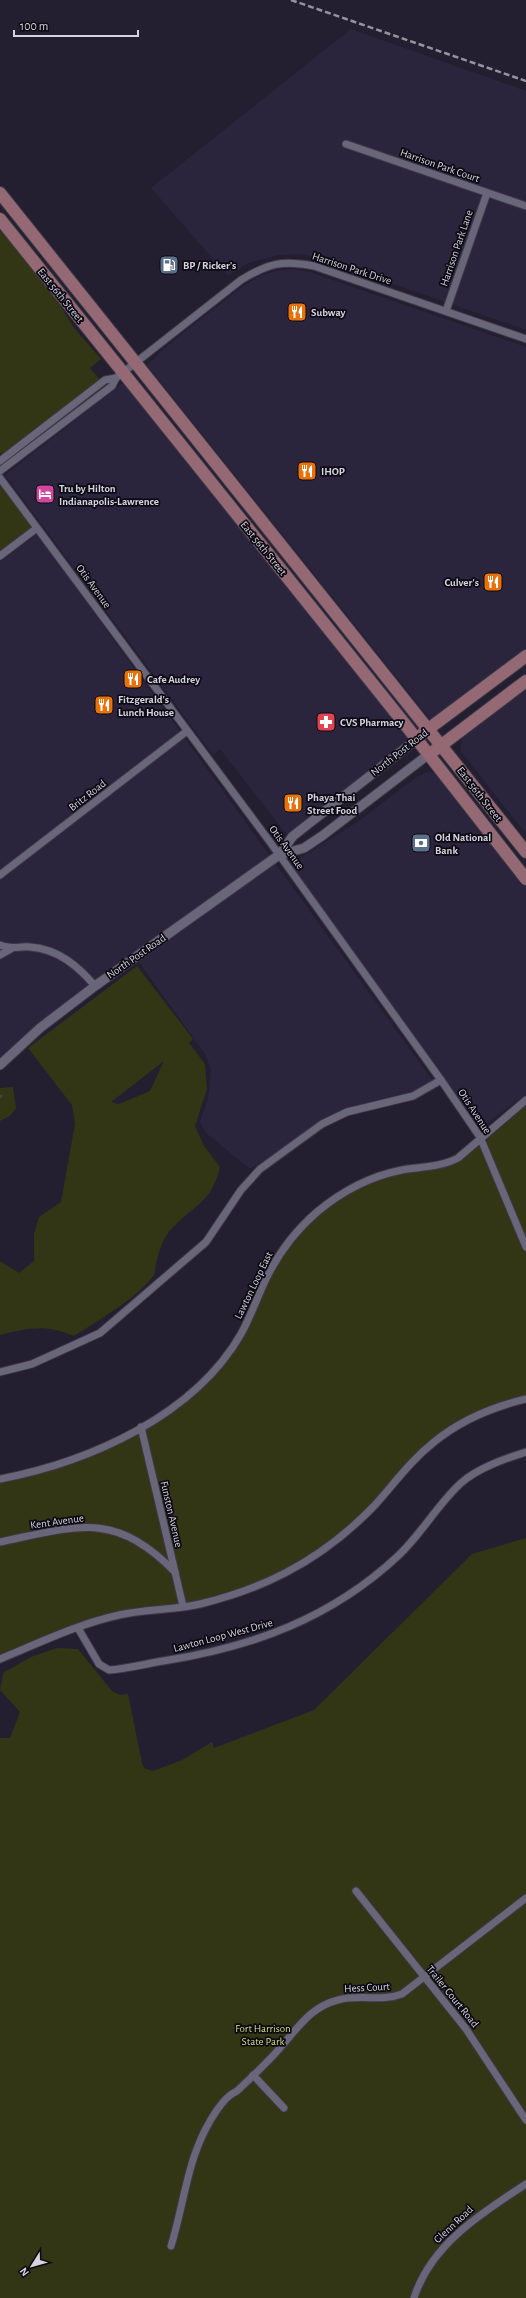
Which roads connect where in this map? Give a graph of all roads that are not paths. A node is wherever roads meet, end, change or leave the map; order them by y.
1 (346, 144) dead end
2 (0, 193) edge
3 (487, 193) junction
4 (526, 206) edge
5 (0, 212) edge
6 (0, 219) edge
7 (69, 280) junction
8 (446, 311) junction
9 (526, 339) edge
10 (126, 371) junction
11 (0, 461) edge
12 (0, 471) edge
13 (0, 478) edge
14 (234, 510) junction
15 (38, 528) junction
16 (286, 550) junction
17 (0, 556) edge
18 (295, 586) junction
19 (335, 612) junction
20 (526, 656) edge
21 (526, 680) edge
22 (429, 729) junction
23 (187, 731) junction
24 (416, 738) junction
25 (441, 745) junction
26 (429, 754) junction
27 (526, 852) edge
28 (279, 855) junction
29 (0, 875) edge
30 (526, 878) edge
31 (0, 945) edge
32 (12, 949) junction
33 (0, 955) edge
34 (95, 986) junction
35 (0, 1065) edge
36 (441, 1080) junction
37 (526, 1100) edge
38 (480, 1138) junction
39 (526, 1246) edge
40 (0, 1372) edge
41 (526, 1399) edge
42 (141, 1427) junction
43 (526, 1452) edge
44 (0, 1479) edge
45 (0, 1542) edge
46 (175, 1572) junction
47 (183, 1606) junction
48 (78, 1628) junction
49 (0, 1659) edge
50 (356, 1891) dead end
51 (526, 1898) edge
52 (425, 1978) junction
53 (253, 2075) junction
54 (284, 2108) dead end
55 (526, 2120) edge
56 (526, 2184) edge
57 (171, 2246) dead end
58 (414, 2298) edge

1 - 3 street, Harrison Park Court
2 - 7 main road, East 56th Street
3 - 4 street, Harrison Park Court
3 - 8 street, Harrison Park Lane
5 - 7 main road
6 - 10 main road, East 56th Street
7 - 10 main road, East 56th Street
8 - 9 street, Harrison Park Drive
8 - 10 street, Harrison Park Drive
10 - 11 street
10 - 12 street
10 - 14 main road, East 56th Street
10 - 16 main road, East 56th Street
13 - 15 street, Otis Avenue
14 - 16 main road
14 - 18 main road, East 56th Street
15 - 17 street
15 - 23 street, Otis Avenue
16 - 19 main road, East 56th Street
18 - 19 main road
18 - 24 main road, East 56th Street
19 - 22 main road, East 56th Street
20 - 22 main road, North Post Road
21 - 25 main road, North Post Road
22 - 24 main road, North Post Road
22 - 25 main road, East 56th Street
23 - 28 street, Otis Avenue
23 - 29 street, Britz Road
24 - 26 main road, East 56th Street
24 - 28 street, North Post Road
25 - 26 main road, North Post Road
25 - 27 main road, East 56th Street
26 - 28 street, North Post Road
26 - 30 main road, East 56th Street
28 - 34 street, North Post Road
28 - 36 street, Otis Avenue
31 - 32 street
32 - 33 street
32 - 34 street
34 - 35 street, North Post Road
36 - 38 street, Otis Avenue
36 - 40 street
37 - 38 street, Lawton Loop East
38 - 39 street, Otis Avenue
38 - 42 street, Lawton Loop East
41 - 47 street
42 - 44 street, Lawton Loop East
42 - 46 street, Funston Avenue
43 - 48 street, Lawton Loop West Drive
45 - 46 street, Kent Avenue
46 - 47 street, Funston Avenue
47 - 48 street
48 - 49 street
50 - 52 street, Trailer Court Road
51 - 52 street, Hess Court
52 - 53 street, Hess Court
52 - 55 street, Trailer Court Road
53 - 54 street
53 - 57 street, Hess Court
56 - 58 street, Glenn Road

